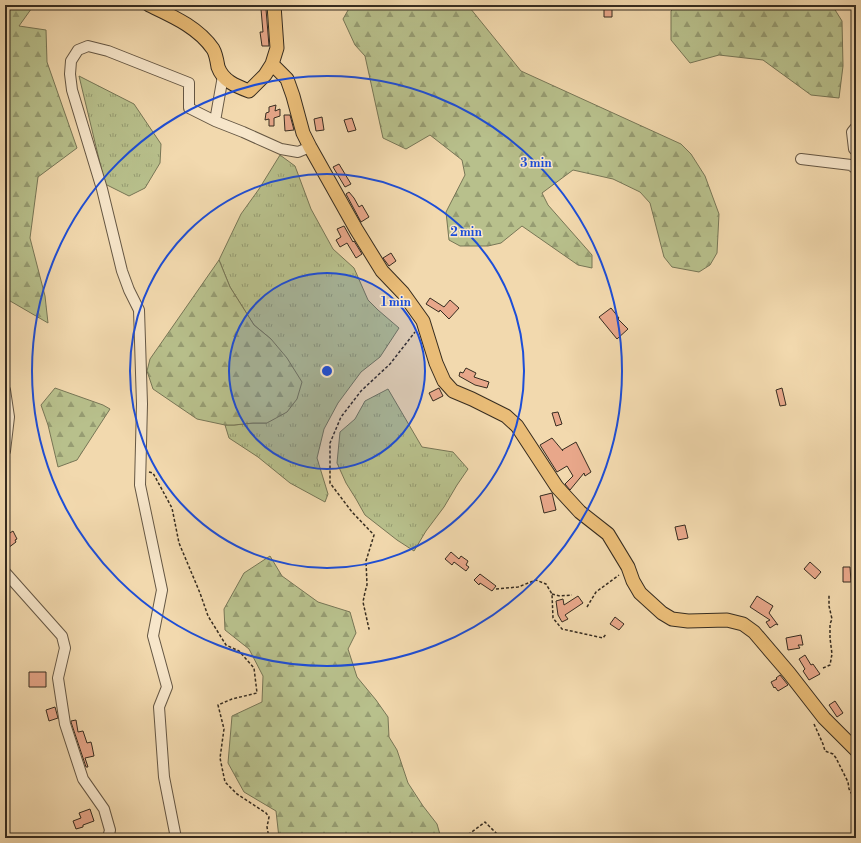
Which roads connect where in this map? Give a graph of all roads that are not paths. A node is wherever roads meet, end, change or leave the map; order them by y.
1 (149, 5) edge
2 (274, 5) edge
3 (272, 64) junction
4 (223, 76) junction
5 (215, 121) junction
6 (856, 127) edge
7 (310, 147) junction
8 (856, 151) edge
9 (801, 159) dead end
10 (856, 169) edge
11 (5, 390) edge
12 (5, 451) edge
13 (5, 572) edge
14 (856, 750) edge
15 (108, 838) edge
16 (176, 838) edge

1 - 4 main road
2 - 3 main road
3 - 4 main road
3 - 7 main road
4 - 5 street
5 - 7 street
5 - 16 street
6 - 8 street
7 - 14 main road
9 - 10 street
11 - 12 street
13 - 15 street

